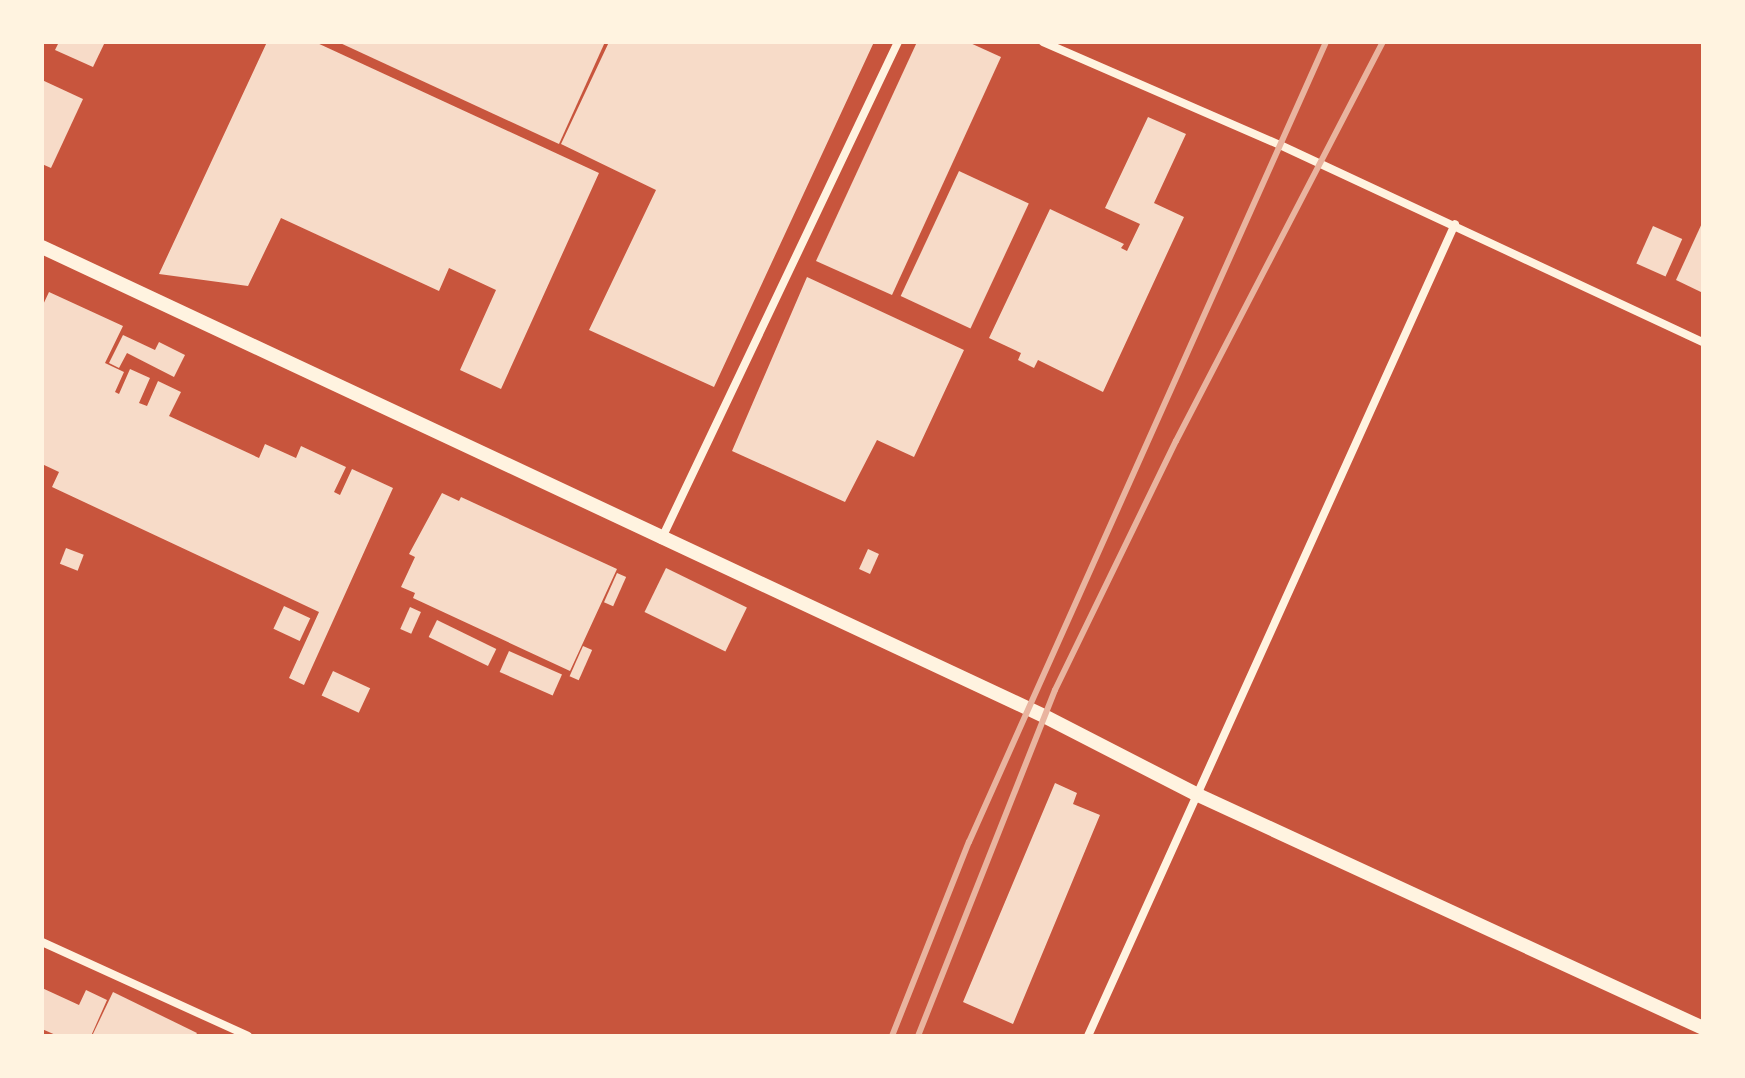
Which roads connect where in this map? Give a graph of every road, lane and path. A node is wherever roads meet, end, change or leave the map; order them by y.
1 (898, 42) edge
2 (1043, 42) edge
3 (1455, 224) junction
4 (42, 247) edge
5 (1703, 342) edge
6 (661, 540) junction
7 (1198, 795) junction
8 (42, 942) edge
9 (1703, 1028) edge
10 (227, 1032) edge
11 (248, 1036) edge
12 (1088, 1036) edge

1 - 6 street
2 - 3 street
3 - 5 street
3 - 7 street
4 - 6 street
6 - 7 street
7 - 9 street
7 - 12 street
8 - 10 street
10 - 11 street

